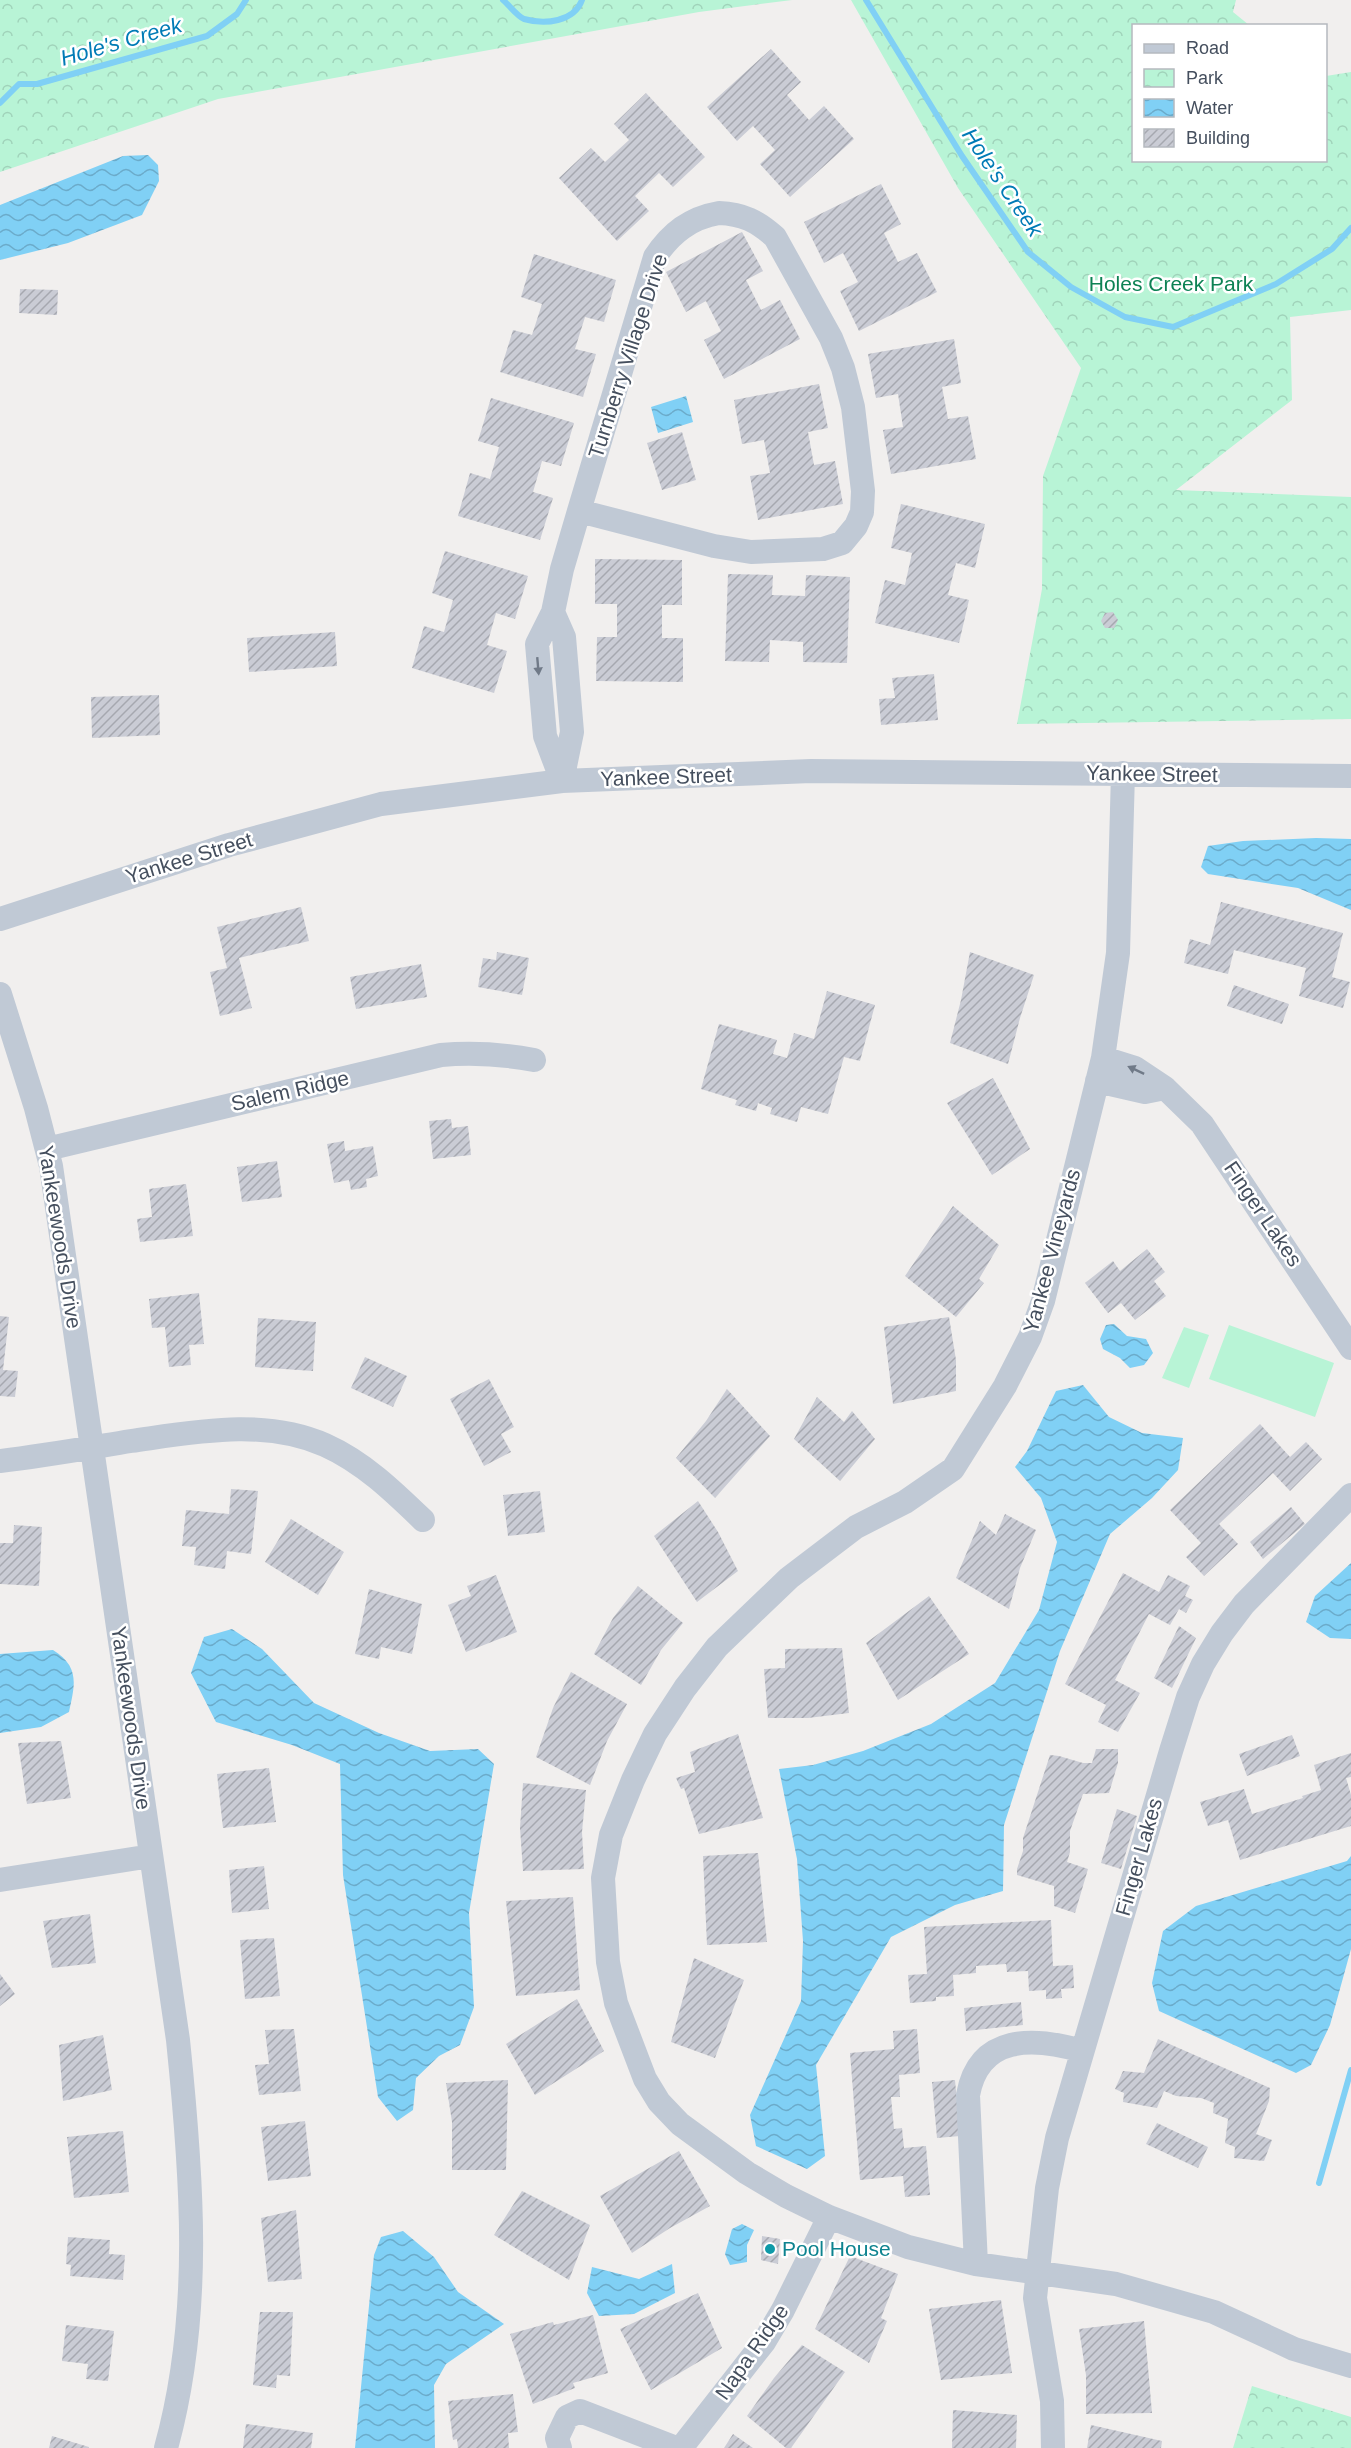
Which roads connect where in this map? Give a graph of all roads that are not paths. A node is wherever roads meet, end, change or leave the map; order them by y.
1 (579, 511) junction
2 (1123, 773) junction
3 (1351, 776) edge
4 (562, 781) junction
5 (0, 919) edge
6 (0, 994) edge
7 (534, 1060) dead end
8 (1100, 1070) junction
9 (47, 1149) junction
10 (1351, 1348) edge
11 (91, 1448) junction
12 (0, 1461) edge
13 (1351, 1495) edge
14 (423, 1520) dead end
15 (151, 1856) junction
16 (0, 1880) edge
17 (1082, 2051) junction
18 (829, 2217) junction
19 (976, 2264) junction
20 (1038, 2273) junction
21 (1351, 2366) edge
22 (166, 2448) edge
23 (560, 2448) edge
24 (676, 2448) edge
25 (681, 2448) edge
26 (1053, 2448) edge

1 - 1 street, Turnberry Village Drive
1 - 4 street, Turnberry Village Drive
2 - 3 street, Yankee Street
2 - 4 street, Yankee Street
2 - 8 street, Yankee Vineyards
4 - 5 street, Yankee Street
6 - 9 street, Yankeewoods Drive
7 - 9 street, Salem Ridge
8 - 10 street, Finger Lakes
8 - 18 street, Yankee Vineyards
9 - 11 street, Yankeewoods Drive
11 - 12 street
11 - 14 street
11 - 15 street, Yankeewoods Drive
13 - 17 street, Finger Lakes
15 - 16 street
15 - 22 street, Yankeewoods Drive
17 - 19 street
17 - 20 street, Finger Lakes
18 - 19 street, Yankee Vineyards
18 - 25 street, Napa Ridge
19 - 20 street, Yankee Vineyards
20 - 21 street, Yankee Vineyards
20 - 26 street, Finger Lakes
23 - 24 street

